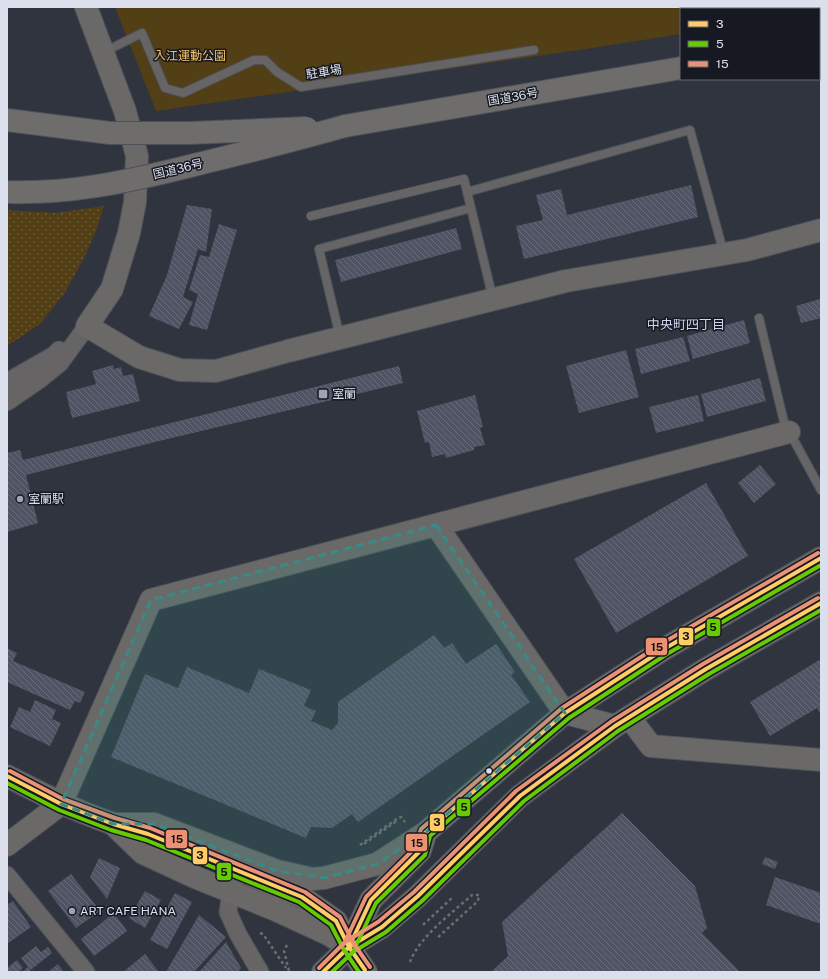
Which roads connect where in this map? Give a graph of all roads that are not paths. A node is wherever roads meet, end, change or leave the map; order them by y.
1 (86, 7) edge
2 (534, 50) dead end
3 (103, 53) junction
4 (680, 68) edge
5 (7, 120) edge
6 (345, 126) junction
7 (7, 192) edge
8 (467, 192) junction
9 (471, 208) junction
10 (311, 216) dead end
11 (821, 230) edge
12 (724, 254) junction
13 (493, 299) junction
14 (759, 318) dead end
15 (87, 326) junction
16 (340, 338) junction
17 (7, 382) edge
18 (7, 402) edge
19 (789, 432) junction
20 (821, 490) edge
21 (436, 525) junction
22 (821, 558) edge
23 (821, 603) edge
24 (565, 713) junction
25 (622, 722) junction
26 (821, 760) edge
27 (7, 776) edge
28 (61, 804) junction
29 (113, 824) junction
30 (425, 833) junction
31 (7, 845) edge
32 (242, 865) junction
33 (7, 875) edge
34 (231, 892) junction
35 (350, 948) junction
36 (86, 972) edge
37 (260, 972) edge
38 (323, 972) edge
39 (366, 972) edge

1 - 3 street
2 - 3 lane, 駐車場
3 - 15 street
4 - 6 highway, 国道36号
5 - 6 highway, 国道36号, bridge
6 - 7 highway, 国道36号, bridge
8 - 9 lane
8 - 10 lane
8 - 12 lane
9 - 13 lane
9 - 16 lane
11 - 12 street
12 - 13 street
13 - 16 street
14 - 19 lane
15 - 16 street
15 - 17 street
15 - 18 street
19 - 20 lane
19 - 21 street
21 - 24 street
21 - 28 street
22 - 24 street
23 - 25 street
24 - 25 street
24 - 30 street
25 - 26 street
25 - 35 street
27 - 28 street
28 - 29 street
28 - 31 street
29 - 32 street
29 - 34 street
30 - 32 street
30 - 35 street
32 - 34 street
32 - 35 street
33 - 36 street
34 - 35 street
34 - 37 street
35 - 38 street
35 - 39 street

